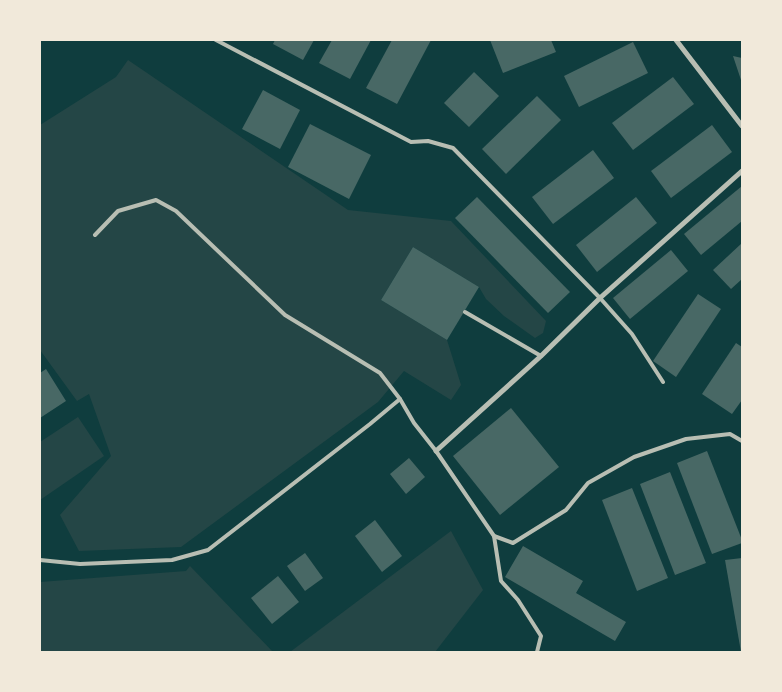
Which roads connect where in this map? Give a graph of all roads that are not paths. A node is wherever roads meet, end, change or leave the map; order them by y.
1 (216, 40) edge
2 (676, 40) edge
3 (742, 126) edge
4 (742, 171) edge
5 (95, 235) dead end
6 (600, 298) junction
7 (464, 312) dead end
8 (541, 356) junction
9 (663, 382) dead end
10 (400, 399) junction
11 (742, 441) edge
12 (436, 451) junction
13 (494, 536) junction
14 (40, 560) edge
15 (537, 652) edge

1 - 6 lane
2 - 3 street
4 - 6 street
5 - 10 lane
6 - 8 street
6 - 9 lane
7 - 8 lane
8 - 12 street
10 - 12 lane
10 - 14 lane
11 - 13 lane
12 - 13 lane
13 - 15 lane

